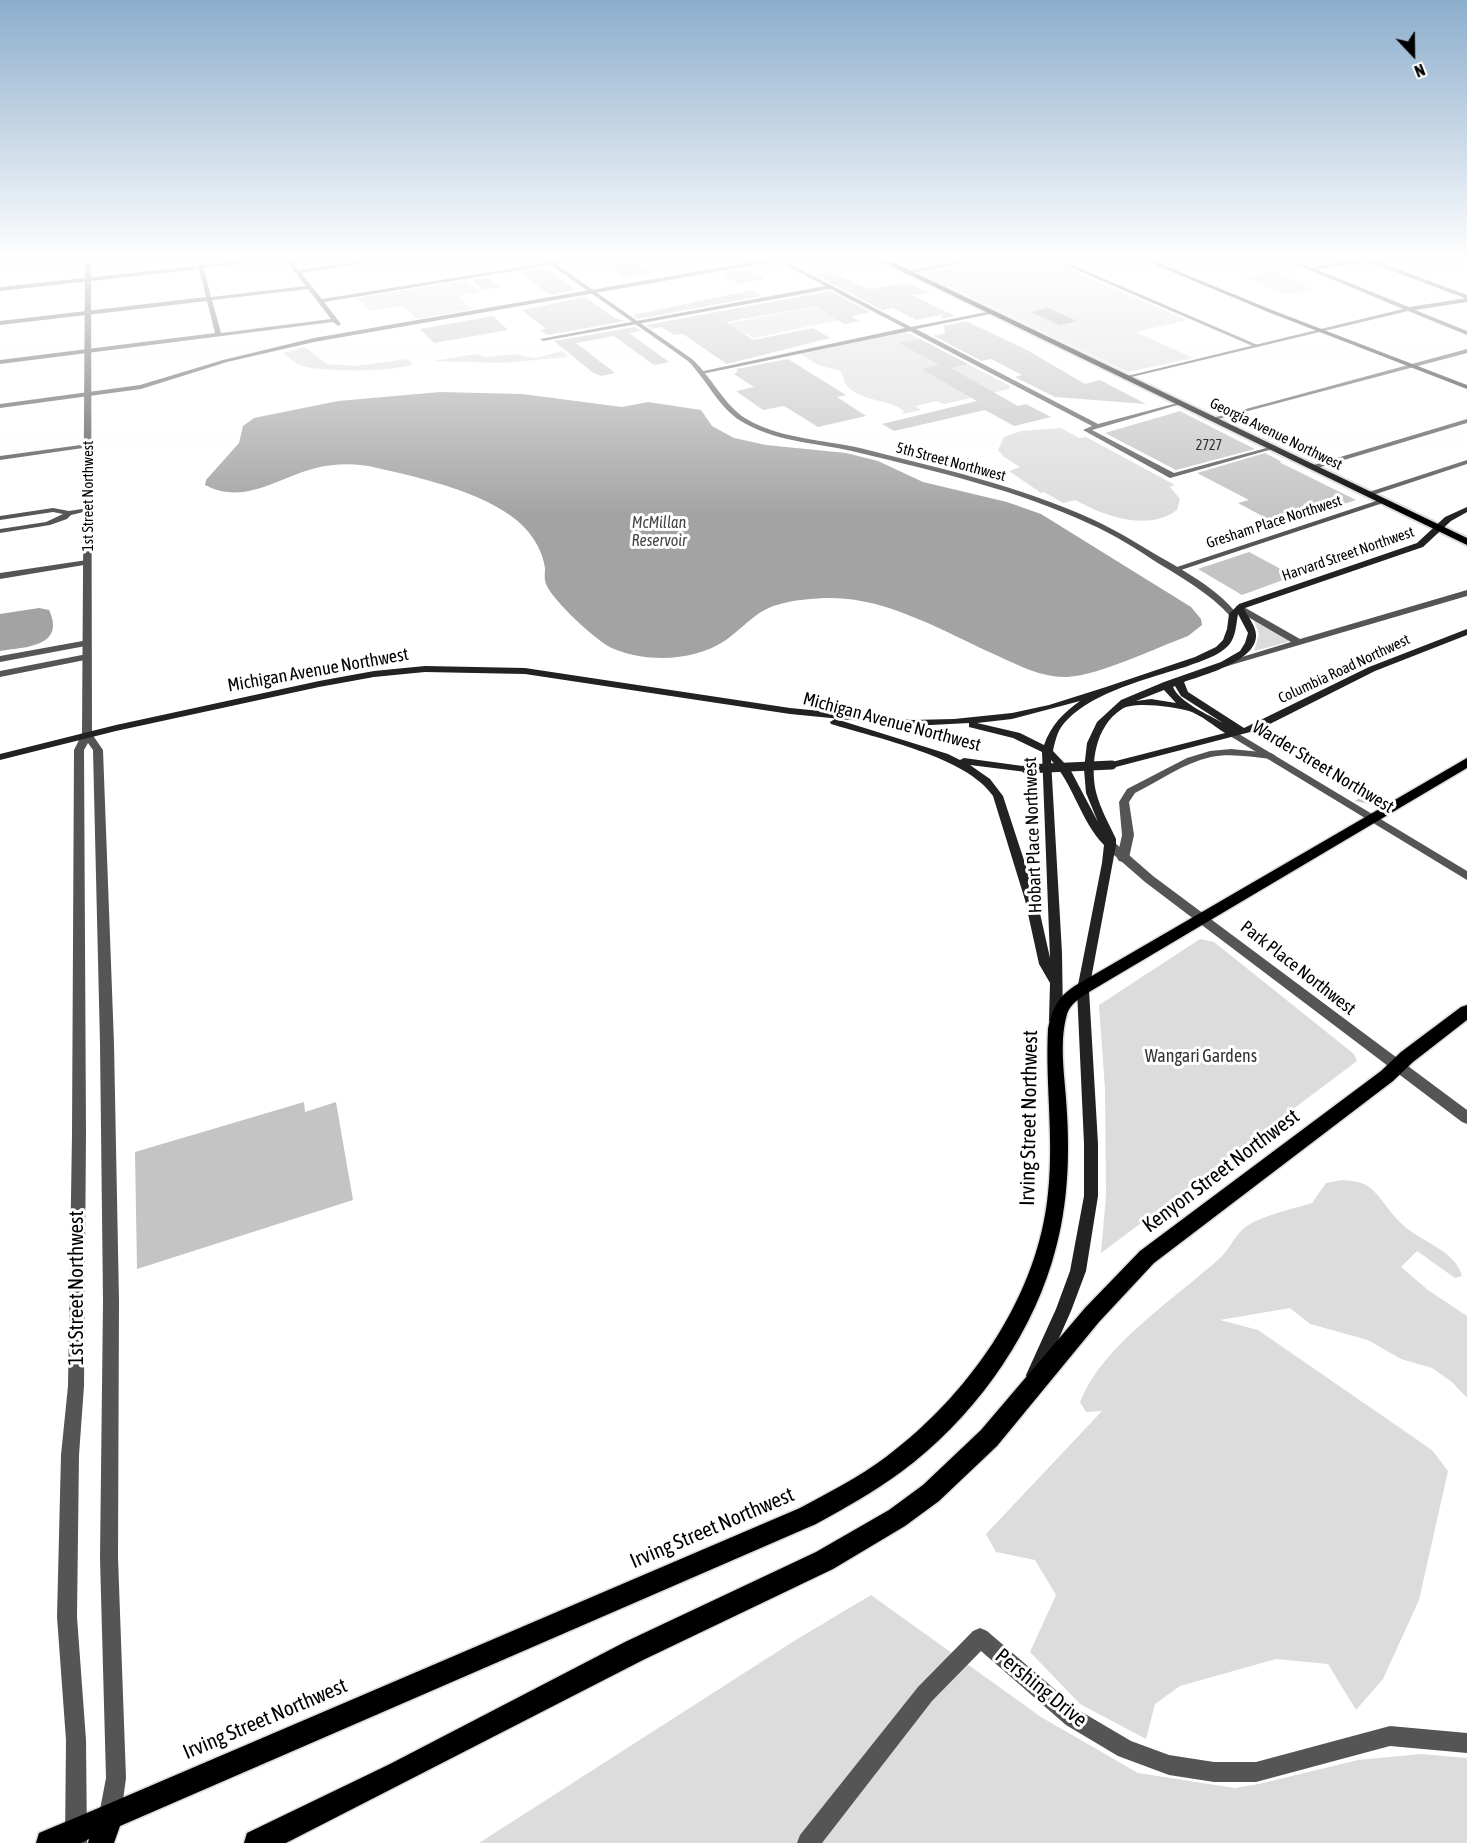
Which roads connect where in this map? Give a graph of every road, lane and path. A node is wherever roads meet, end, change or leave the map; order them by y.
1 (88, 344) edge
2 (141, 344) edge
3 (300, 344) edge
4 (667, 344) edge
5 (834, 344) edge
6 (941, 344) edge
7 (1055, 344) edge
8 (1252, 344) edge
9 (1265, 344) edge
10 (1354, 344) edge
11 (1257, 346) junction
12 (88, 351) junction
13 (1467, 351) edge
14 (0, 362) edge
15 (1412, 366) junction
16 (702, 372) junction
17 (1125, 378) junction
18 (1467, 387) edge
19 (88, 394) junction
20 (1179, 403) junction
21 (0, 406) edge
22 (1212, 419) junction
23 (1467, 421) edge
24 (1095, 425) junction
25 (88, 446) junction
26 (1272, 448) junction
27 (0, 458) edge
28 (1467, 462) edge
29 (1311, 467) junction
30 (1367, 494) junction
31 (1382, 502) junction
32 (1467, 509) edge
33 (88, 510) junction
34 (69, 513) junction
35 (0, 518) edge
36 (1439, 529) junction
37 (0, 531) edge
38 (1467, 542) edge
39 (87, 562) junction
40 (1175, 569) junction
41 (0, 576) edge
42 (1467, 592) edge
43 (1235, 614) junction
44 (1467, 632) edge
45 (88, 643) junction
46 (1300, 643) junction
47 (87, 657) junction
48 (0, 659) edge
49 (1224, 664) junction
50 (0, 674) edge
51 (1179, 680) junction
52 (1167, 684) junction
53 (1105, 690) junction
54 (1116, 708) junction
55 (1195, 710) junction
56 (790, 711) junction
57 (954, 722) junction
58 (1238, 733) junction
59 (87, 734) junction
60 (1047, 750) junction
61 (938, 755) junction
62 (1271, 756) junction
63 (0, 757) edge
64 (1467, 762) edge
65 (1373, 818) junction
66 (1110, 845) junction
67 (1123, 858) junction
68 (1467, 876) edge
69 (1203, 918) junction
70 (1055, 981) junction
71 (1083, 990) junction
72 (1467, 1011) edge
73 (1056, 1022) junction
74 (1397, 1066) junction
75 (1467, 1119) edge
76 (1026, 1393) junction
77 (1467, 1743) edge
78 (110, 1815) junction
79 (76, 1837) edge
80 (49, 1843) edge
81 (101, 1843) edge
82 (257, 1843) edge
83 (808, 1843) edge

1 - 12 street, 1st Street Northwest
2 - 12 street
3 - 19 street
4 - 16 street, 5th Street Northwest
5 - 16 street
6 - 24 street
7 - 17 highway, Georgia Avenue Northwest
8 - 11 street
9 - 11 street
10 - 15 main road
11 - 17 street
12 - 14 street
12 - 19 street, 1st Street Northwest
13 - 15 street
15 - 18 main road
15 - 22 street
16 - 40 street, 5th Street Northwest
17 - 20 highway, Georgia Avenue Northwest
19 - 21 street
19 - 25 street, 1st Street Northwest
20 - 22 highway, Georgia Avenue Northwest
20 - 24 street
22 - 26 highway, Georgia Avenue Northwest
23 - 29 street
24 - 26 street
25 - 27 street
25 - 33 street, 1st Street Northwest
26 - 29 highway, Georgia Avenue Northwest
28 - 30 street, Gresham Place Northwest
29 - 30 highway, Georgia Avenue Northwest
30 - 31 highway, Georgia Avenue Northwest
31 - 36 highway, Georgia Avenue Northwest
31 - 40 street, Gresham Place Northwest
32 - 36 main road, Harvard Street Northwest
33 - 34 street
33 - 39 street, 1st Street Northwest
34 - 35 street
34 - 37 street
36 - 38 highway, Georgia Avenue Northwest
36 - 43 main road, Harvard Street Northwest
39 - 41 street
39 - 45 street, 1st Street Northwest
40 - 43 street, 5th Street Northwest
42 - 46 street
43 - 46 street, 5th Street Northwest
43 - 49 main road
43 - 52 main road
43 - 53 main road, Hobart Place Northwest
44 - 58 main road, Columbia Road Northwest
45 - 47 street, 1st Street Northwest
45 - 48 street
46 - 49 street
47 - 50 street
47 - 59 street, 1st Street Northwest
49 - 51 main road
51 - 52 main road
51 - 58 main road, Warder Street Northwest
52 - 54 main road
52 - 55 main road, Warder Street Northwest
53 - 57 main road, Michigan Avenue Northwest
53 - 60 main road, Hobart Place Northwest
54 - 55 main road
54 - 66 main road
55 - 58 main road, Warder Street Northwest
56 - 57 main road, Michigan Avenue Northwest
56 - 59 main road, Michigan Avenue Northwest
56 - 61 main road, Michigan Avenue Northwest
57 - 60 main road
58 - 61 main road, Michigan Avenue Northwest, bridge
58 - 62 street, Warder Street Northwest
59 - 63 main road, Michigan Avenue Northwest
59 - 78 street, 1st Street Northwest
59 - 79 street, 1st Street Northwest
60 - 66 main road
60 - 70 main road, Hobart Place Northwest
61 - 70 main road
62 - 65 street, Warder Street Northwest
62 - 67 street
64 - 65 main road, Irving Street Northwest
65 - 68 street, Warder Street Northwest
65 - 69 main road, Irving Street Northwest
66 - 67 street, Park Place Northwest
66 - 71 main road
67 - 69 street, Park Place Northwest
69 - 71 main road, Irving Street Northwest
69 - 74 street, Park Place Northwest
70 - 73 main road, Hobart Place Northwest
71 - 73 main road, Irving Street Northwest
71 - 76 main road
72 - 74 main road, Kenyon Street Northwest
73 - 78 main road, Irving Street Northwest
74 - 75 street, Park Place Northwest
74 - 76 main road, Kenyon Street Northwest
76 - 82 main road
77 - 83 street, Pershing Drive
78 - 79 main road, Irving Street Northwest
78 - 81 main road
79 - 80 main road, Irving Street Northwest

